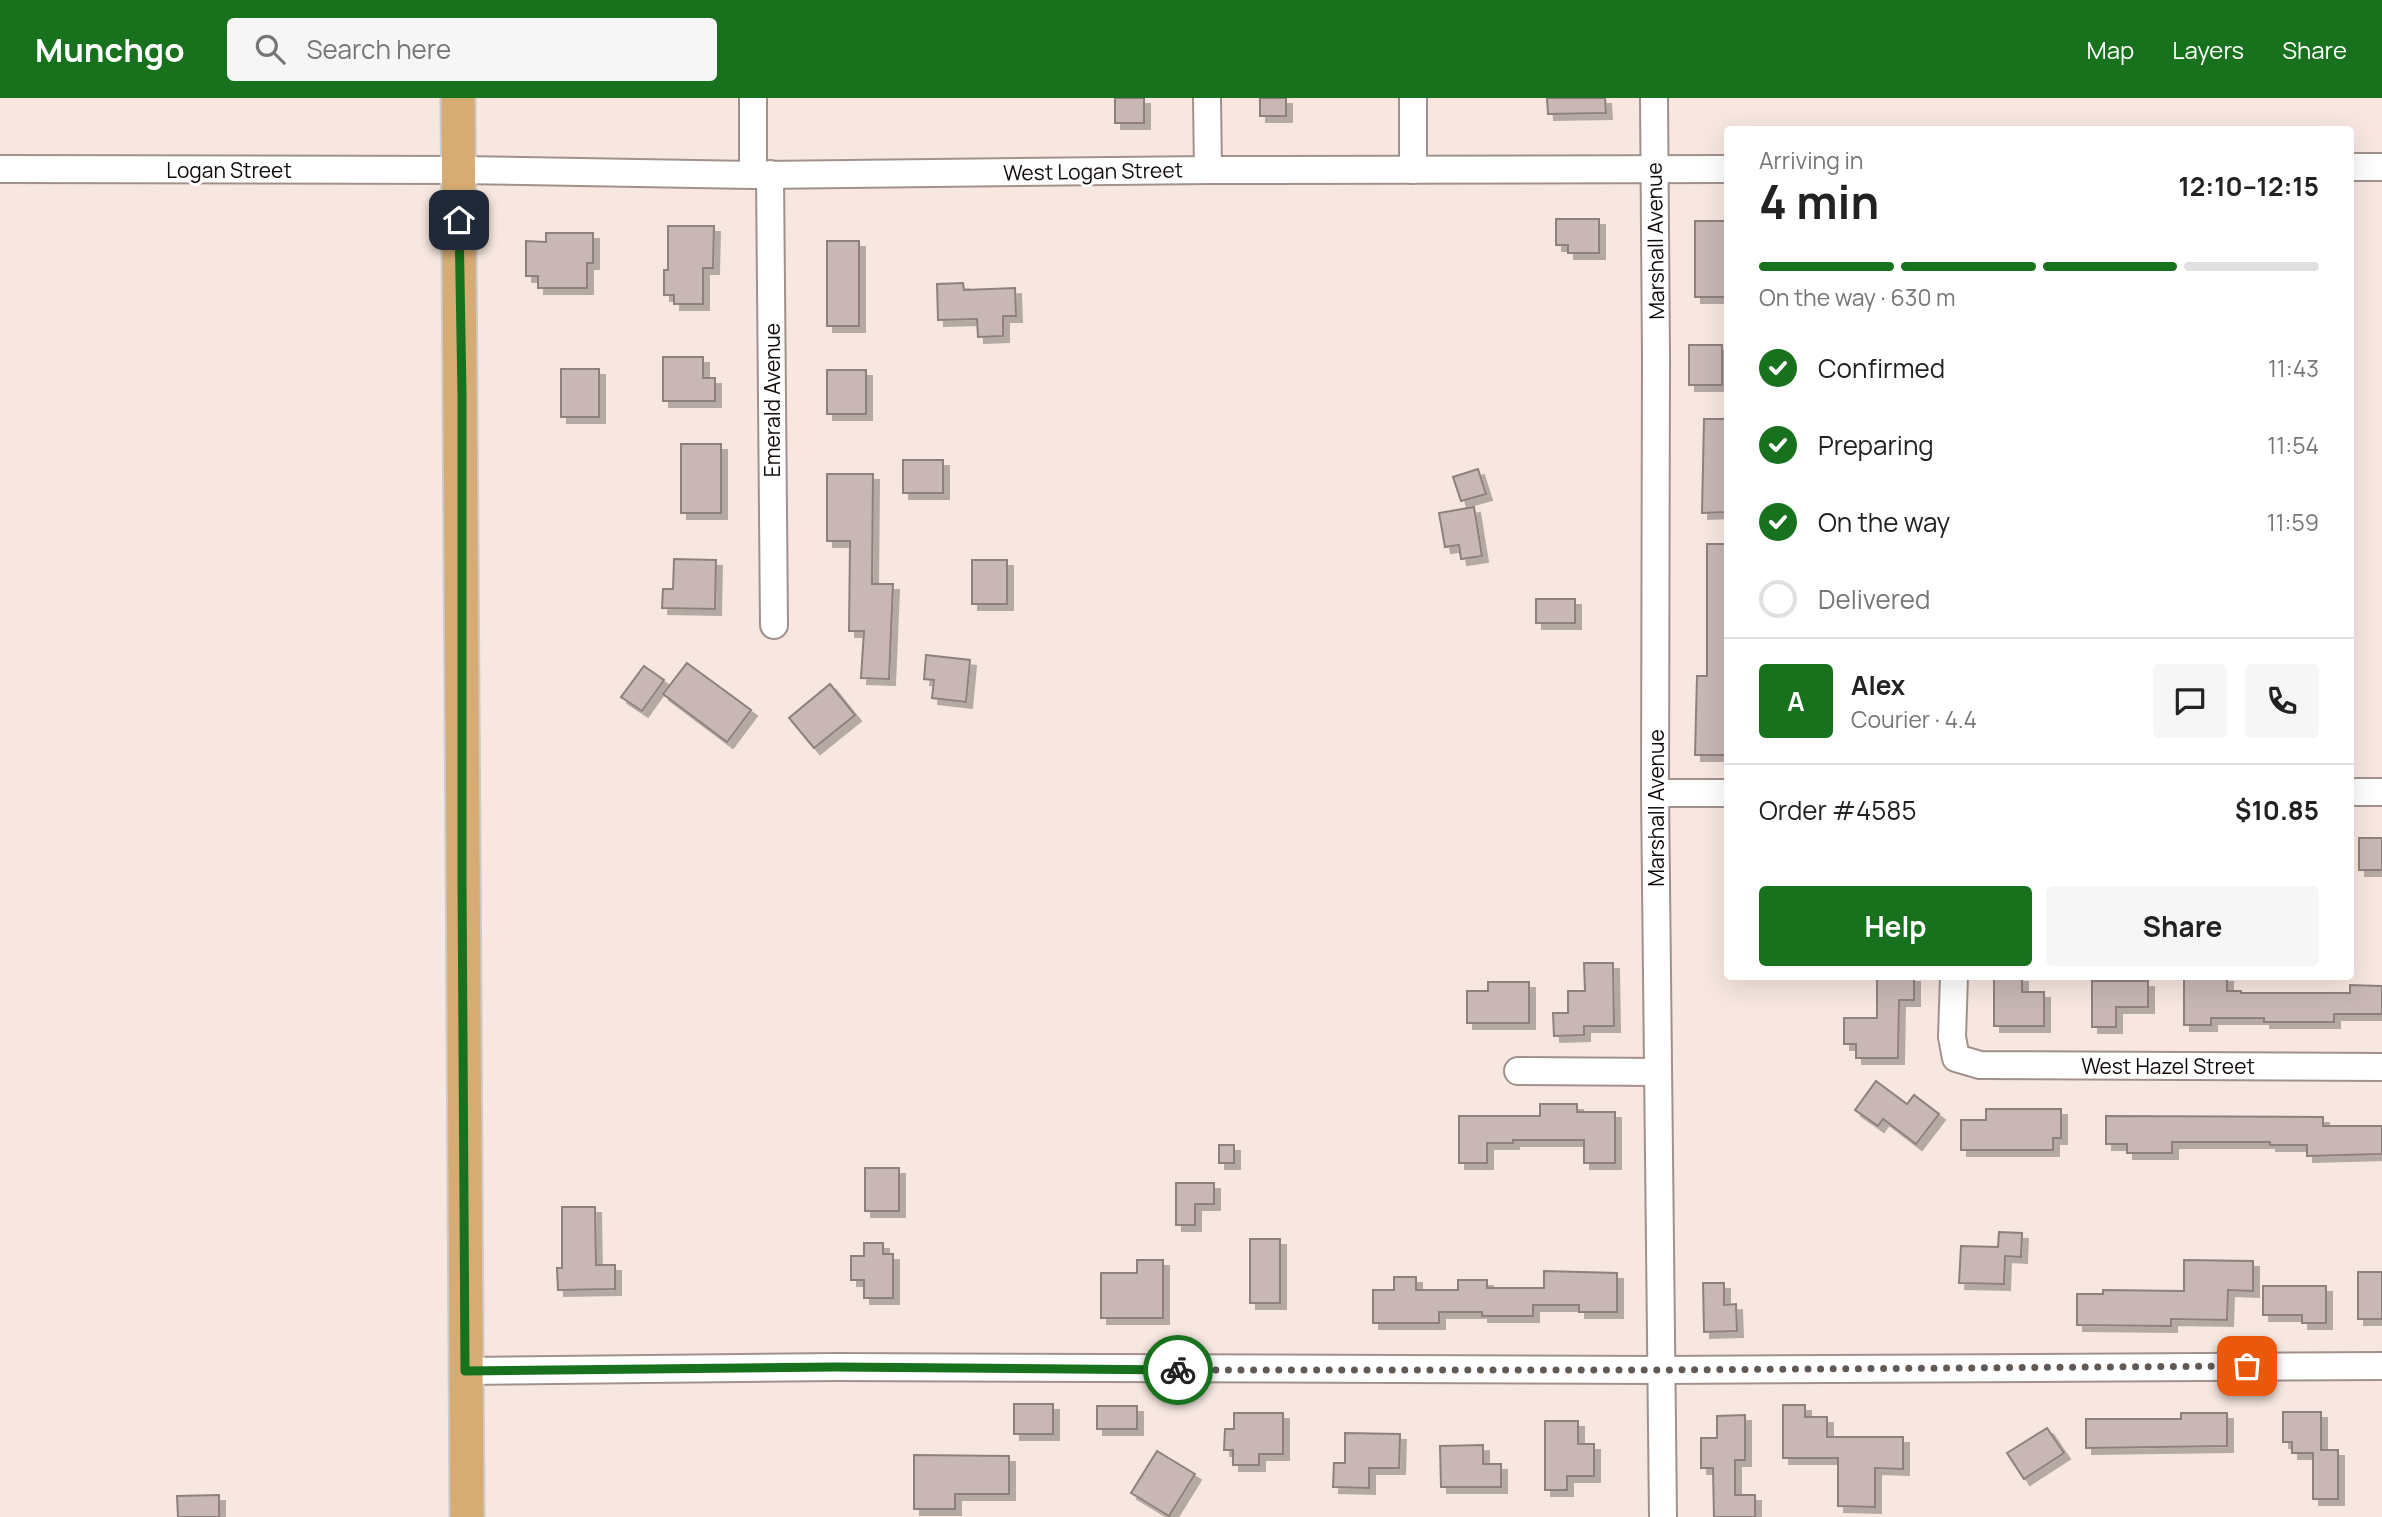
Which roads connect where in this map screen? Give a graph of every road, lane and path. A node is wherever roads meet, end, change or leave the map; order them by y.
1 (458, 98) edge
2 (753, 98) edge
3 (1207, 98) edge
4 (1413, 98) edge
5 (1654, 98) edge
6 (2354, 167) edge
7 (2382, 167) edge
8 (0, 169) edge
9 (1724, 169) edge
10 (459, 170) junction
11 (1208, 170) junction
12 (1413, 170) junction
13 (1655, 170) junction
14 (762, 174) junction
15 (774, 625) dead end
16 (2354, 792) edge
17 (2382, 792) edge
18 (1655, 793) junction
19 (1724, 793) edge
20 (1954, 980) edge
21 (2382, 1067) edge
22 (1518, 1071) dead end
23 (1658, 1072) junction
24 (2382, 1366) edge
25 (1661, 1370) junction
26 (465, 1371) junction
27 (467, 1517) edge
28 (1663, 1517) edge

1 - 10 main road
2 - 14 street, Emerald Avenue
3 - 11 street
4 - 12 street
5 - 13 street, Marshall Avenue
6 - 7 street
8 - 10 street, Logan Street
9 - 13 street, West Logan Street
10 - 14 street, West Logan Street
10 - 26 main road
11 - 12 street, West Logan Street
11 - 14 street, West Logan Street
12 - 13 street, West Logan Street
13 - 18 street, Marshall Avenue
14 - 15 street, Emerald Avenue
16 - 17 street
18 - 19 street
18 - 23 street, Marshall Avenue
20 - 21 street, West Hazel Street
22 - 23 street
23 - 25 street, Marshall Avenue
24 - 25 street
25 - 26 street
25 - 28 street, Marshall Avenue
26 - 27 main road

